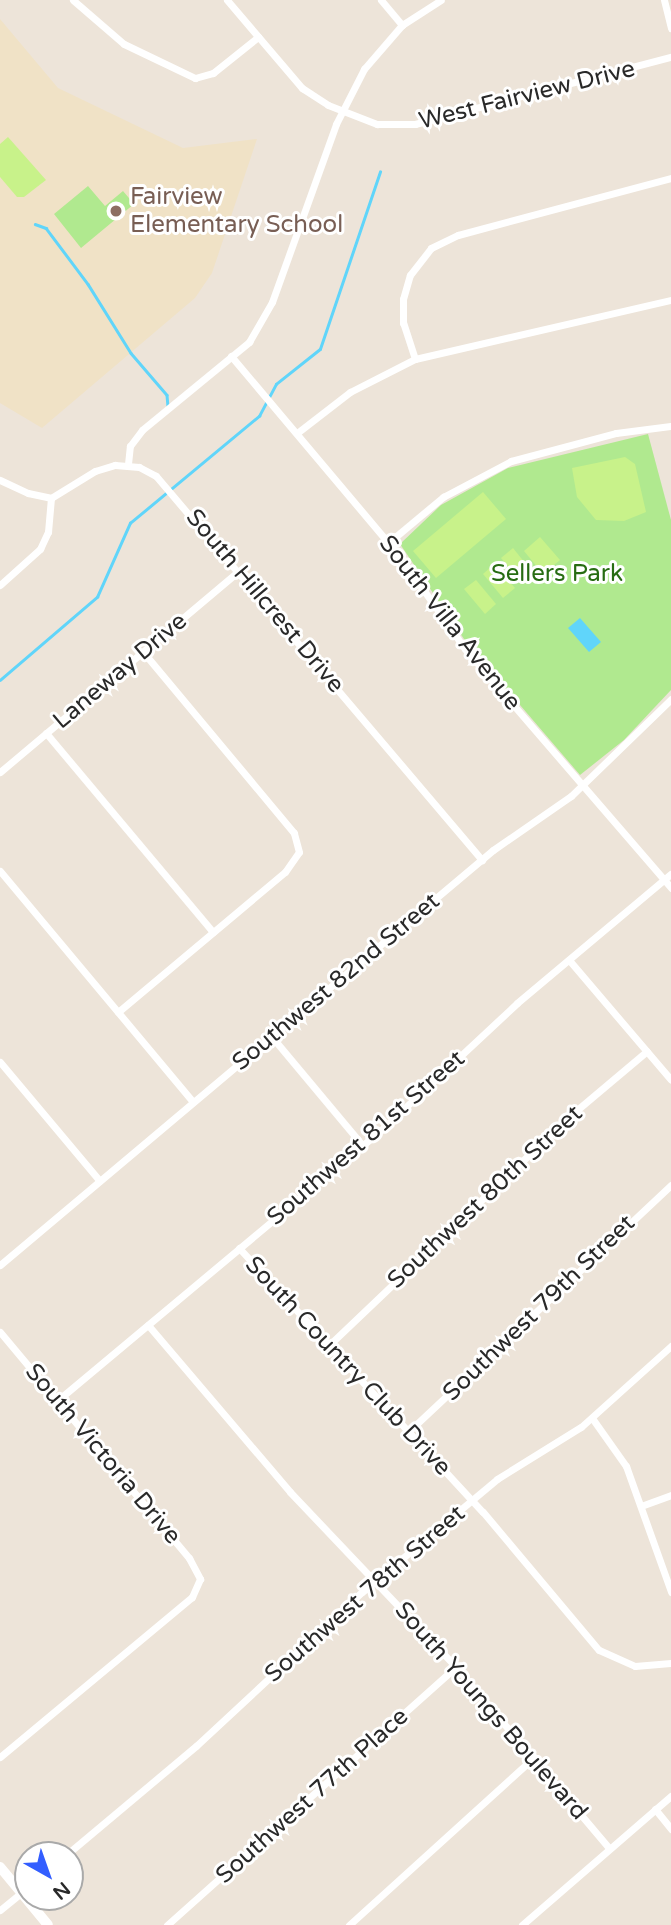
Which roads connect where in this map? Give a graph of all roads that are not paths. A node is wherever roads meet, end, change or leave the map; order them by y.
1 (74, 0) edge
2 (227, 0) edge
3 (381, 0) edge
4 (442, 0) edge
5 (664, 0) edge
6 (402, 25) junction
7 (671, 28) edge
8 (258, 37) junction
9 (671, 57) edge
10 (342, 112) junction
11 (671, 178) edge
12 (671, 300) edge
13 (231, 356) junction
14 (415, 359) junction
15 (671, 426) edge
16 (297, 433) junction
17 (128, 464) junction
18 (0, 480) edge
19 (51, 498) junction
20 (388, 543) junction
21 (239, 571) junction
22 (0, 585) edge
23 (143, 652) junction
24 (671, 699) edge
25 (46, 733) junction
26 (0, 772) edge
27 (583, 785) junction
28 (482, 860) junction
29 (0, 871) edge
30 (671, 874) edge
31 (664, 879) junction
32 (671, 888) edge
33 (213, 932) junction
34 (569, 960) junction
35 (118, 1012) junction
36 (272, 1037) junction
37 (647, 1051) junction
38 (0, 1062) edge
39 (671, 1080) edge
40 (193, 1102) junction
41 (363, 1146) junction
42 (100, 1181) junction
43 (671, 1185) edge
44 (239, 1248) junction
45 (0, 1265) edge
46 (148, 1325) junction
47 (0, 1332) edge
48 (671, 1346) edge
49 (327, 1347) junction
50 (58, 1401) junction
51 (592, 1418) junction
52 (408, 1432) junction
53 (671, 1495) edge
54 (472, 1500) junction
55 (641, 1506) junction
56 (376, 1581) junction
57 (671, 1592) edge
58 (671, 1663) edge
59 (456, 1667) junction
60 (0, 1757) edge
61 (534, 1757) junction
62 (671, 1796) edge
63 (655, 1809) junction
64 (671, 1829) edge
65 (83, 1841) edge
66 (609, 1848) junction
67 (0, 1867) edge
68 (14, 1880) edge
69 (14, 1899) edge
70 (0, 1910) edge
71 (167, 1925) edge
72 (349, 1925) edge
73 (522, 1925) edge

1 - 8 street
2 - 8 street, West Fairview Drive
3 - 6 street
4 - 6 street
5 - 7 street
6 - 10 street
8 - 10 street, West Fairview Drive
9 - 10 street, West Fairview Drive
10 - 13 street
11 - 14 street
12 - 14 street
13 - 16 street, South Villa Avenue
13 - 17 street
14 - 16 street
15 - 20 street
16 - 20 street, South Villa Avenue
17 - 19 street
17 - 21 street, South Hillcrest Drive
18 - 19 street
19 - 22 street
20 - 27 street, South Villa Avenue
21 - 23 street, Laneway Drive
21 - 28 street, South Hillcrest Drive
23 - 25 street, Laneway Drive
23 - 33 street
24 - 27 street, Southwest 82nd Street
25 - 26 street, Laneway Drive
25 - 33 street
27 - 28 street, Southwest 82nd Street
27 - 31 street, South Villa Avenue
28 - 36 street, Southwest 82nd Street
29 - 35 street
30 - 31 street, Southwest 81st Street
31 - 32 street, South Villa Avenue
31 - 34 street, Southwest 81st Street
33 - 35 street
34 - 37 street
34 - 41 street, Southwest 81st Street
35 - 40 street
36 - 40 street, Southwest 82nd Street
36 - 41 street
37 - 39 street
37 - 49 street, Southwest 80th Street
38 - 42 street
40 - 42 street, Southwest 82nd Street
41 - 44 street, Southwest 81st Street
42 - 45 street, Southwest 82nd Street
43 - 52 street, Southwest 79th Street
44 - 46 street, Southwest 81st Street
44 - 49 street, South Country Club Drive
46 - 50 street, Southwest 81st Street
46 - 56 street, South Youngs Boulevard
47 - 50 street, South Victoria Drive
48 - 51 street, Southwest 78th Street
49 - 52 street, South Country Club Drive
50 - 60 street, South Victoria Drive
51 - 54 street, Southwest 78th Street
51 - 55 street
52 - 54 street, South Country Club Drive
53 - 55 street
54 - 56 street, Southwest 78th Street
54 - 58 street, South Country Club Drive
55 - 57 street
56 - 59 street, South Youngs Boulevard
56 - 65 street, Southwest 78th Street
59 - 61 street, South Youngs Boulevard
59 - 71 street, Southwest 77th Place
61 - 66 street, South Youngs Boulevard
61 - 72 street
62 - 63 street
63 - 64 street
63 - 66 street
66 - 73 street
67 - 68 main road
69 - 70 street

